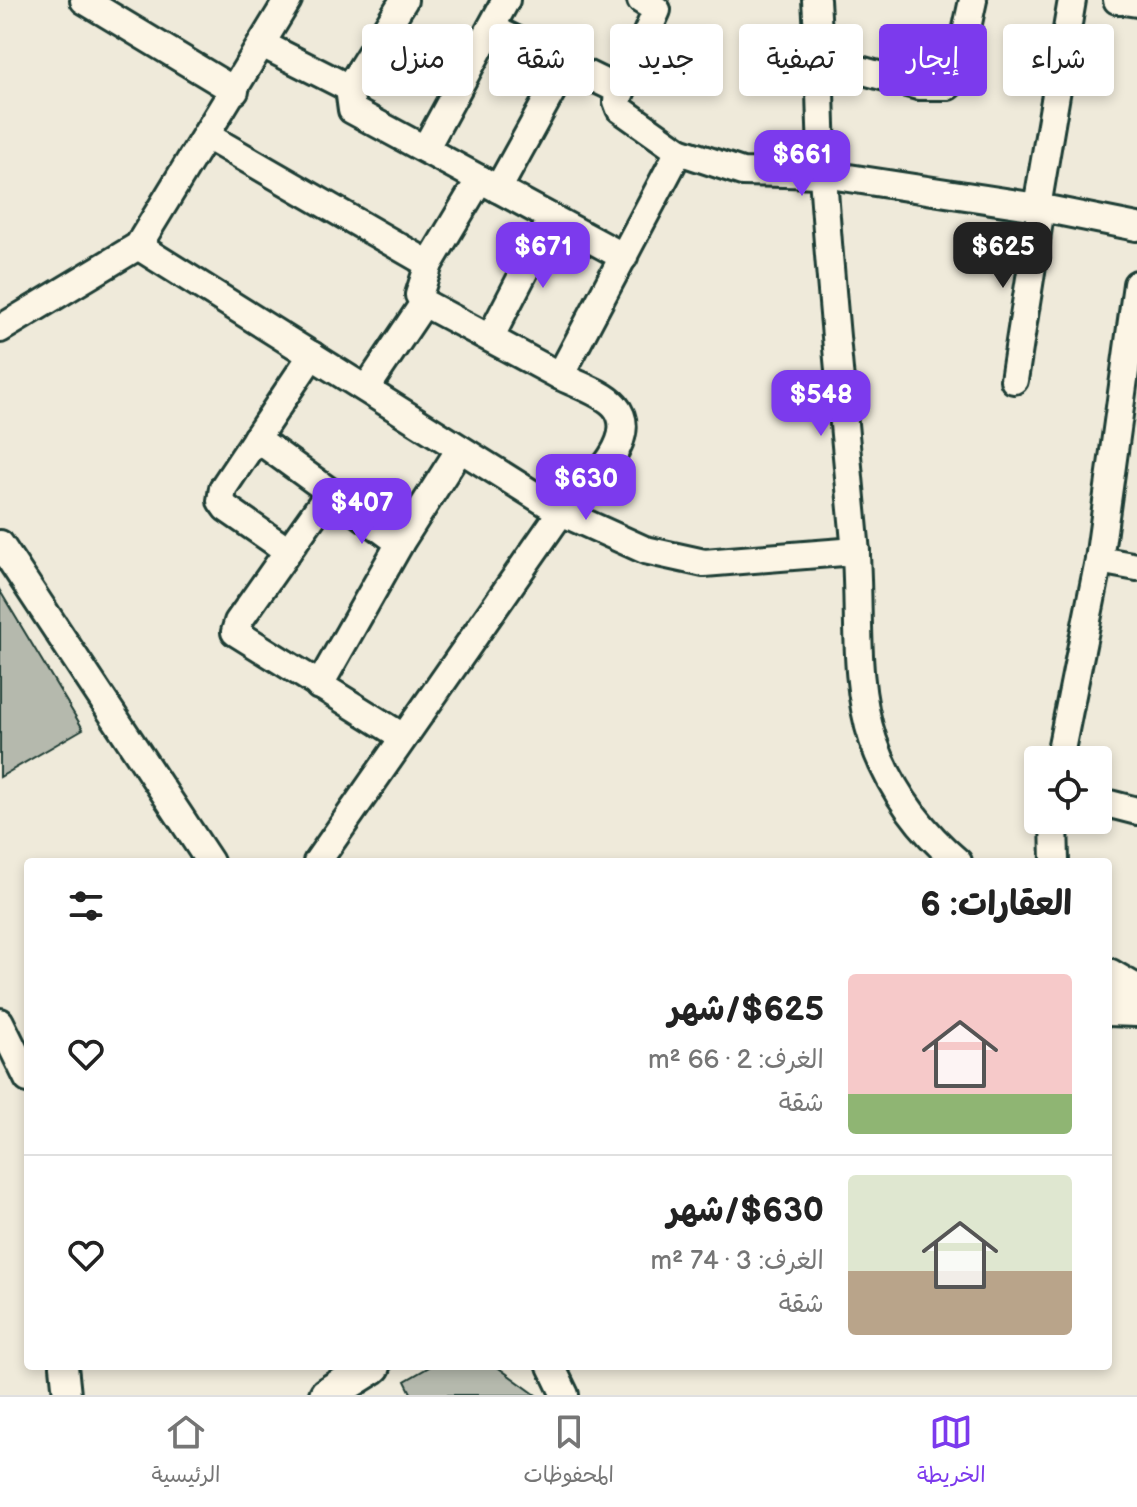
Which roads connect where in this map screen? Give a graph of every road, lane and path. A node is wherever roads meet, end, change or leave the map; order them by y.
1 (84, 0) edge
2 (288, 0) edge
3 (404, 0) edge
4 (506, 0) edge
5 (816, 0) edge
6 (973, 0) edge
7 (1072, 0) edge
8 (1117, 0) edge
9 (654, 3) edge
10 (1137, 3) edge
11 (493, 24) edge
12 (646, 24) edge
13 (818, 24) edge
14 (489, 32) edge
15 (262, 44) junction
16 (863, 71) edge
17 (349, 88) junction
18 (235, 91) junction
19 (546, 96) edge
20 (619, 96) edge
21 (821, 96) edge
22 (207, 136) junction
23 (425, 149) junction
24 (679, 151) junction
25 (823, 174) junction
26 (489, 184) junction
27 (1039, 208) junction
28 (552, 218) junction
29 (1137, 227) edge
30 (138, 246) junction
31 (624, 257) junction
32 (429, 264) junction
33 (1137, 284) edge
34 (424, 303) junction
35 (0, 329) edge
36 (490, 338) junction
37 (312, 355) junction
38 (560, 376) junction
39 (1014, 380) dead end
40 (366, 389) junction
41 (256, 438) junction
42 (460, 449) junction
43 (330, 492) junction
44 (561, 512) junction
45 (400, 543) junction
46 (0, 544) edge
47 (288, 551) junction
48 (856, 551) junction
49 (1099, 560) junction
50 (1137, 567) edge
51 (319, 686) junction
52 (403, 737) junction
53 (1062, 746) edge
54 (1112, 805) edge
55 (1137, 811) edge
56 (1054, 834) edge
57 (936, 851) edge
58 (207, 858) edge
59 (320, 858) edge
60 (1055, 858) edge
61 (1112, 978) edge
62 (1137, 993) edge
63 (1112, 1008) edge
64 (1137, 1009) edge
65 (0, 1022) edge
66 (24, 1071) edge
67 (64, 1370) edge
68 (553, 1370) edge
69 (67, 1395) edge
70 (565, 1395) edge

1 - 18 street
2 - 15 street
3 - 17 street
4 - 11 street
5 - 13 street
6 - 16 street
7 - 27 street
8 - 10 street
9 - 12 street
14 - 23 street
15 - 17 street
15 - 18 street
17 - 23 street
18 - 22 street
19 - 26 street
20 - 24 street
21 - 25 street
22 - 30 street
22 - 32 street
23 - 26 street
24 - 25 street
24 - 31 street
25 - 27 street
25 - 48 street
26 - 28 street
26 - 32 street
27 - 29 street
27 - 39 street
28 - 31 street
28 - 36 street
30 - 35 street
30 - 37 street
31 - 38 street
32 - 34 street
33 - 49 street
34 - 36 street
34 - 40 street
36 - 38 street
37 - 40 street
37 - 41 street
38 - 44 street
40 - 42 street
41 - 43 street
41 - 47 street
42 - 44 street
42 - 45 street
43 - 45 street
43 - 47 street
44 - 48 street
44 - 52 street
45 - 51 street
46 - 58 street
47 - 51 street
48 - 57 street
49 - 50 street
49 - 53 street
51 - 52 street
52 - 59 street
54 - 55 street
56 - 60 street
61 - 62 main road
63 - 64 main road
65 - 66 street
67 - 69 street
68 - 70 street

